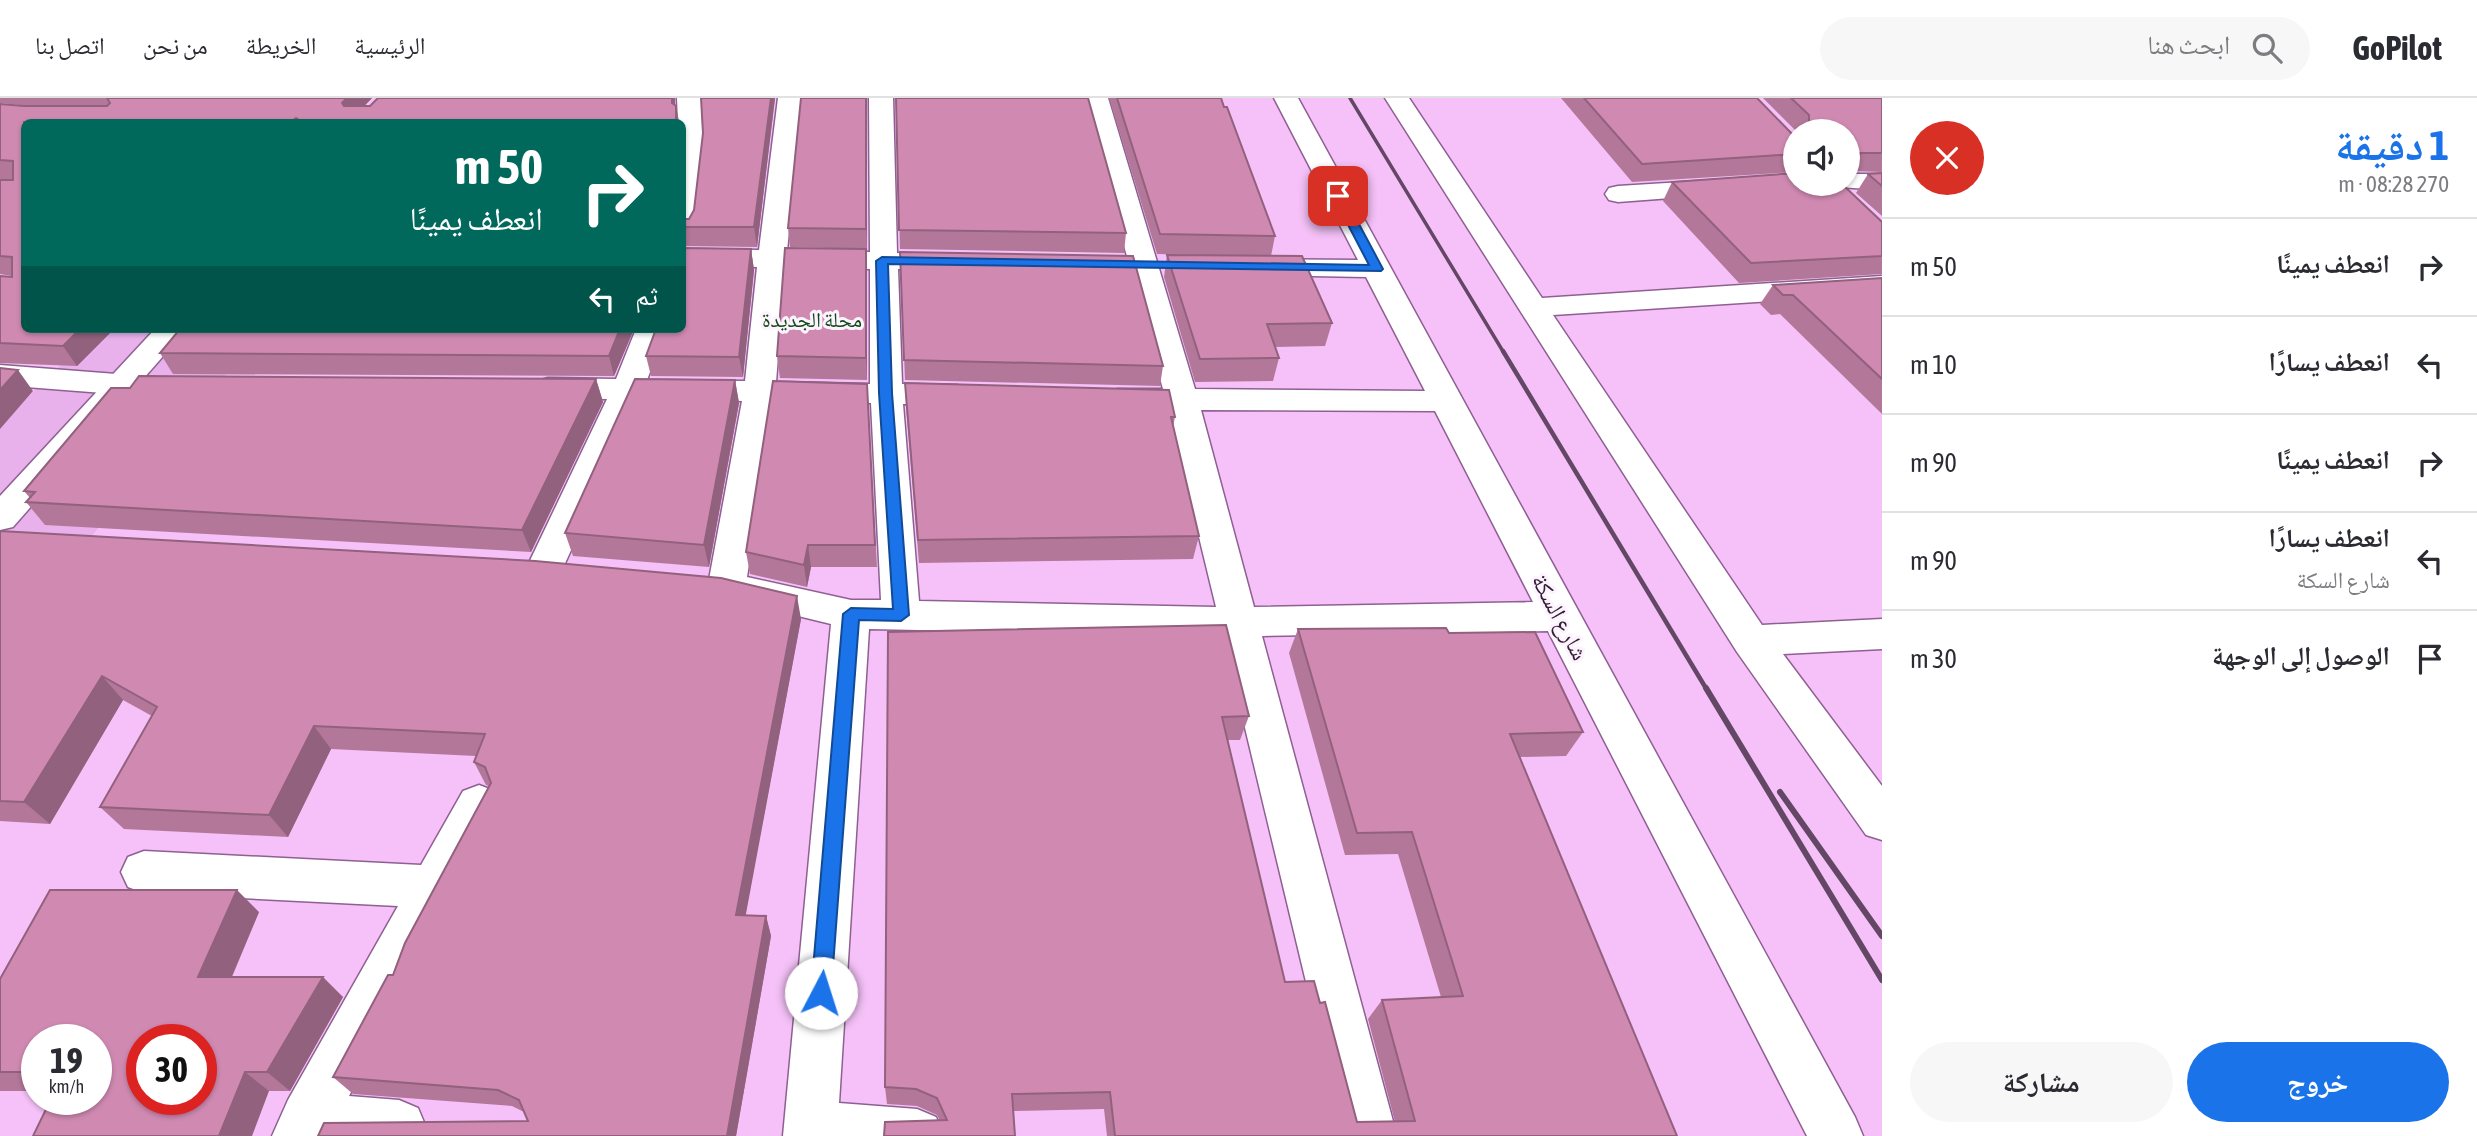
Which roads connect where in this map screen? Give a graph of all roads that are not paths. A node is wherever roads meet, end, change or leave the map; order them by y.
1 (689, 98) edge
2 (790, 98) edge
3 (881, 98) edge
4 (1096, 98) edge
5 (1286, 98) edge
6 (1398, 98) edge
7 (1860, 181) edge
8 (1882, 182) edge
9 (1783, 184) edge
10 (1618, 194) dead end
11 (686, 195) edge
12 (1841, 196) edge
13 (1855, 209) edge
14 (686, 257) edge
15 (772, 259) junction
16 (882, 261) junction
17 (978, 262) edge
18 (1225, 266) edge
19 (1377, 269) junction
20 (1882, 285) edge
21 (1534, 307) junction
22 (169, 333) edge
23 (649, 333) edge
24 (0, 375) edge
25 (121, 386) junction
26 (189, 387) edge
27 (518, 388) edge
28 (628, 389) junction
29 (760, 390) junction
30 (886, 393) junction
31 (980, 395) edge
32 (1087, 398) edge
33 (1182, 400) junction
34 (1445, 401) junction
35 (9, 532) edge
36 (584, 573) edge
37 (688, 582) edge
38 (727, 585) junction
39 (851, 614) junction
40 (901, 615) junction
41 (1560, 616) junction
42 (1237, 622) junction
43 (1882, 634) edge
44 (1751, 641) junction
45 (479, 804) edge
46 (1882, 821) edge
47 (144, 872) dead end
48 (434, 887) junction
49 (303, 1128) edge
50 (444, 1130) edge
51 (810, 1132) edge
52 (917, 1136) edge
53 (1370, 1136) edge
54 (1836, 1136) edge

1 - 11 street
2 - 15 street
3 - 16 street
4 - 33 street
5 - 19 street, شارع السكة
6 - 21 street
7 - 8 street
9 - 10 street
12 - 13 street
14 - 15 street
15 - 16 street
15 - 29 street
16 - 17 street
16 - 30 street
18 - 19 street
19 - 34 street, شارع السكة
20 - 21 street
21 - 44 street
22 - 25 street
23 - 28 street
24 - 25 street
25 - 26 street
25 - 35 street
27 - 28 street
28 - 29 street
28 - 36 street
29 - 30 street
29 - 38 street
30 - 31 street
30 - 40 street
32 - 33 street
33 - 34 street
33 - 42 street
34 - 41 street, شارع السكة
37 - 38 street
38 - 39 street
39 - 40 street
39 - 51 street
40 - 42 street
41 - 42 street
41 - 54 street, شارع السكة
42 - 53 street
43 - 44 street
44 - 46 street
45 - 48 street
47 - 48 street
48 - 49 street
49 - 50 street
51 - 52 street

